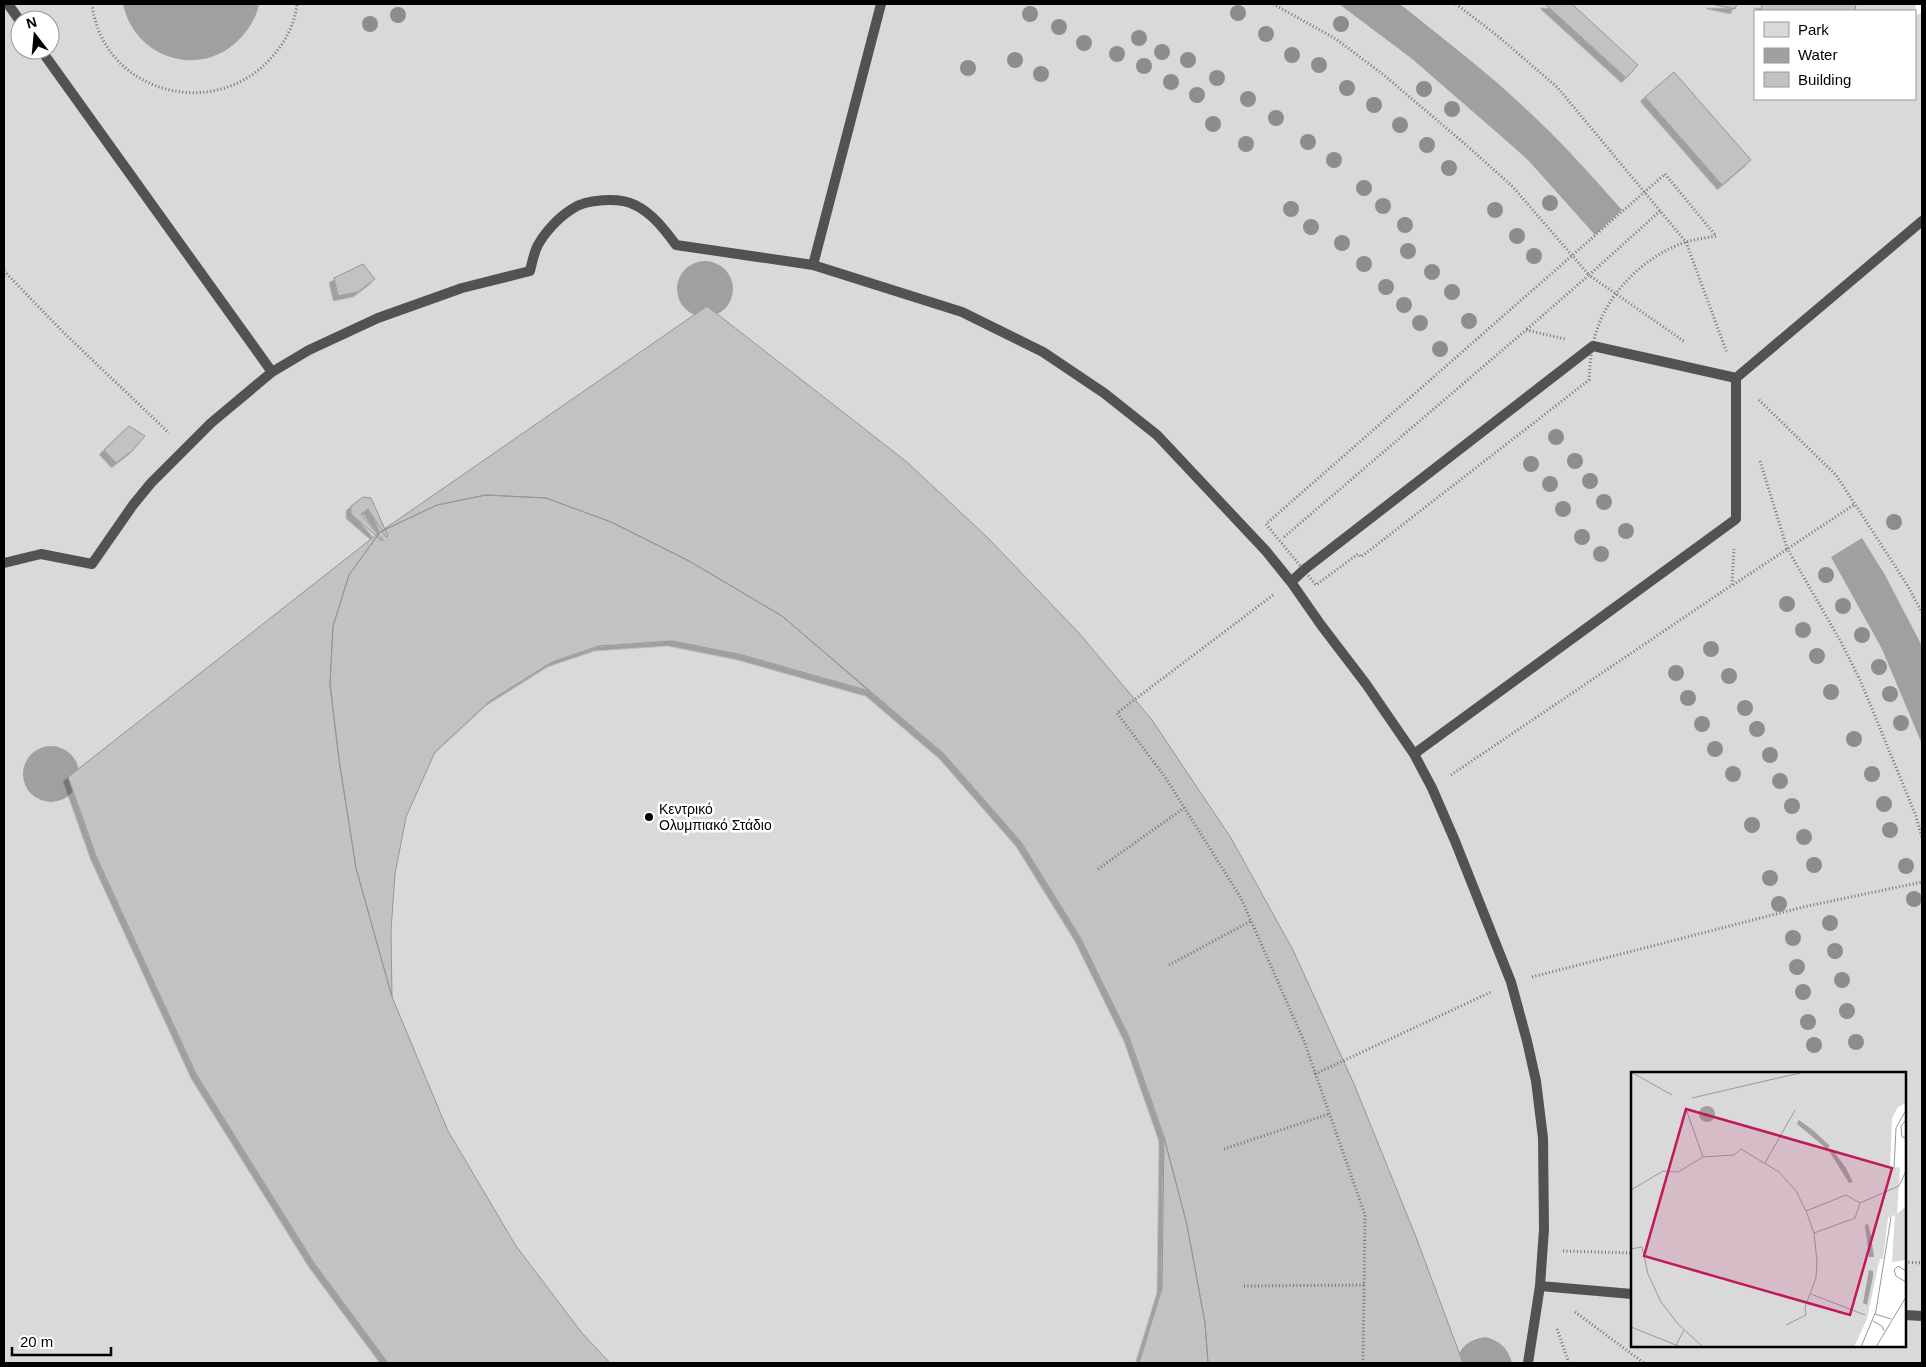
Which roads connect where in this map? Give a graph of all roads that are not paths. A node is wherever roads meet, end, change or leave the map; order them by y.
1 (881, 4) edge
2 (48, 60) edge
3 (1922, 221) edge
4 (813, 265) junction
5 (272, 372) junction
6 (1736, 378) junction
7 (4, 563) edge
8 (1292, 582) junction
9 (1414, 754) junction
10 (1540, 1286) junction
11 (1631, 1294) edge
12 (1906, 1315) edge
13 (1922, 1316) edge
14 (1528, 1363) edge

1 - 4 street
2 - 5 street
3 - 6 street
4 - 5 street
4 - 8 street
5 - 7 street
6 - 8 street
6 - 9 street
8 - 9 street
9 - 10 street
10 - 11 street
10 - 14 street
12 - 13 street

